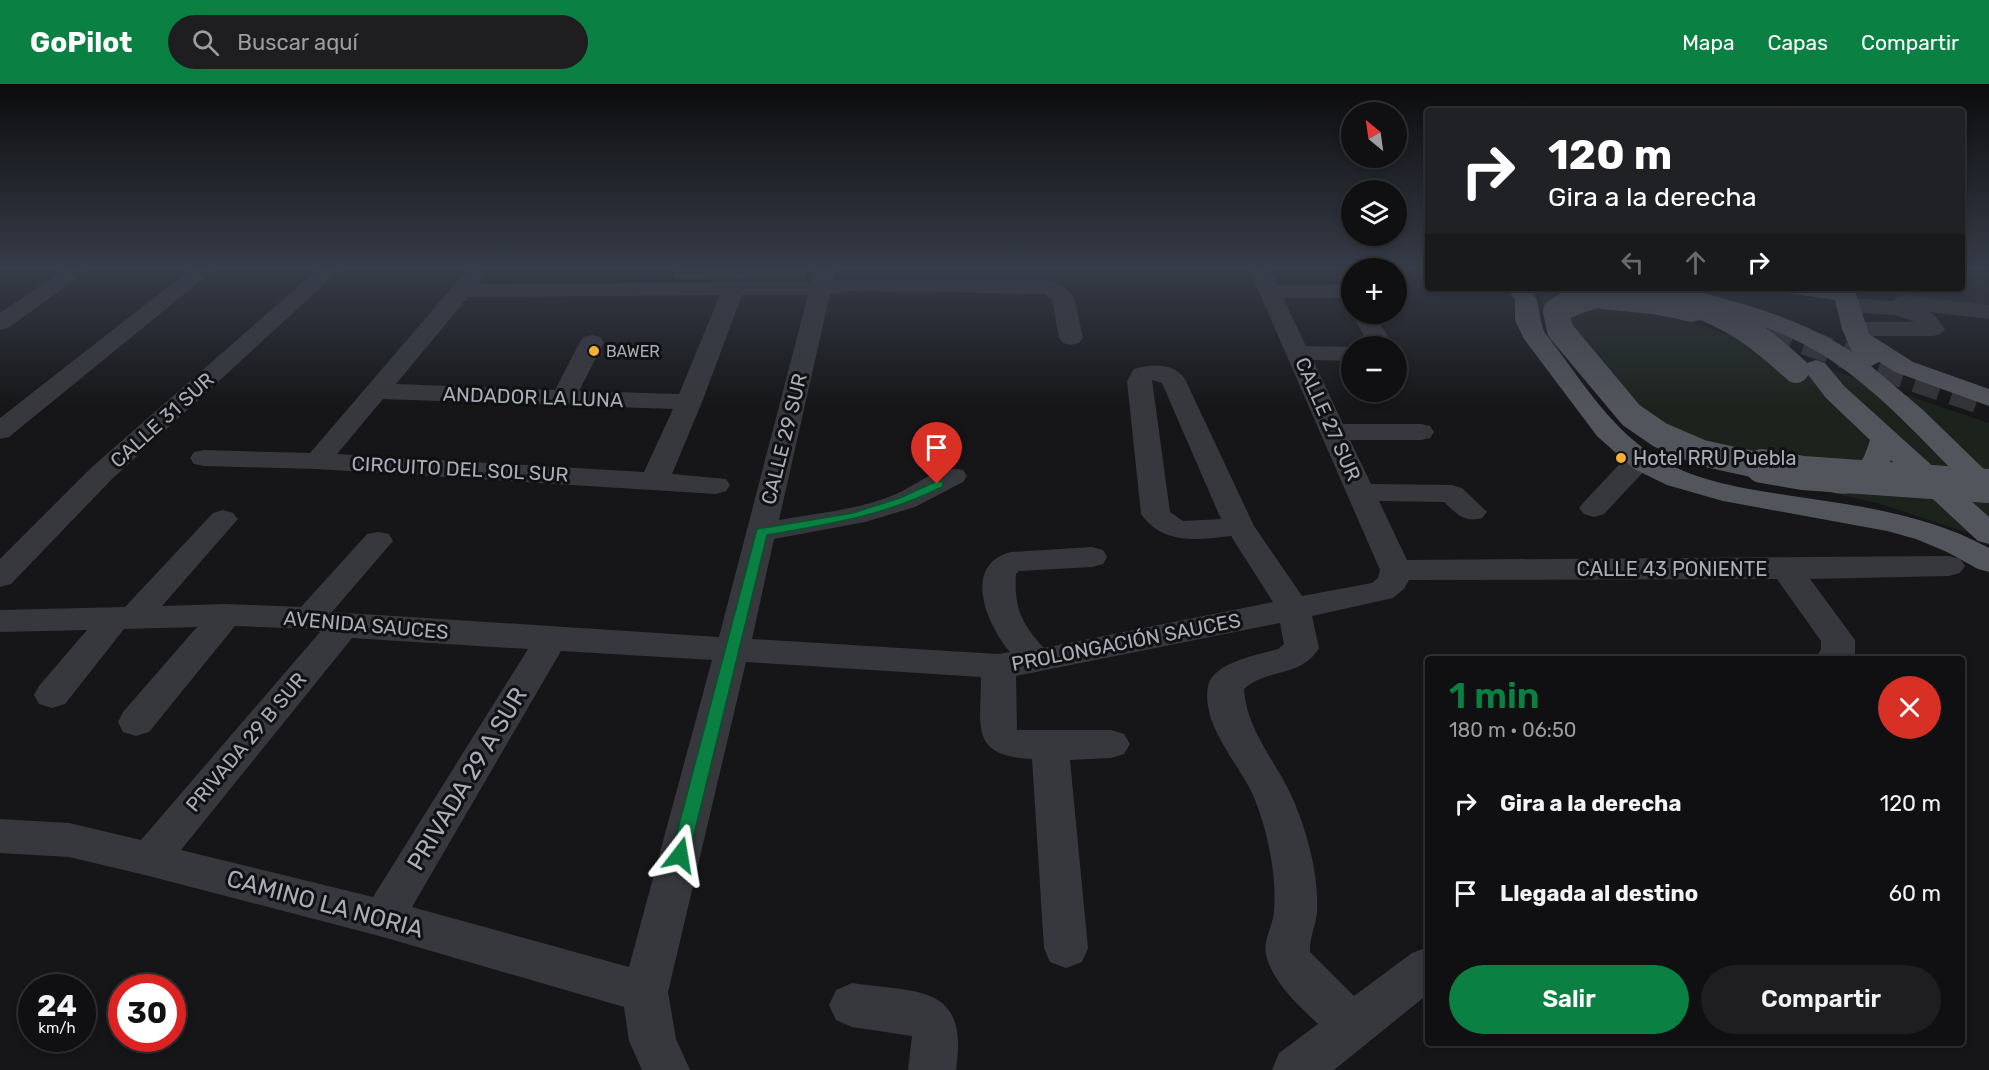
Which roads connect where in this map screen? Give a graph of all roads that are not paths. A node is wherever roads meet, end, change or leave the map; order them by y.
1 (148, 315) edge
2 (279, 315) edge
3 (441, 315) edge
4 (723, 315) edge
5 (813, 315) edge
6 (1067, 315) edge
7 (1280, 315) edge
8 (1527, 315) edge
9 (1557, 315) edge
10 (1567, 315) edge
11 (1692, 315) edge
12 (1712, 315) edge
13 (1721, 315) edge
14 (1748, 315) edge
15 (1749, 315) edge
16 (1850, 315) edge
17 (1876, 315) edge
18 (1922, 315) edge
19 (1883, 328) junction
20 (1856, 334) junction
21 (1071, 338) dead end
22 (592, 342) dead end
23 (1298, 353) junction
24 (1341, 354) edge
25 (1806, 369) junction
26 (376, 391) junction
27 (1891, 397) junction
28 (563, 398) junction
29 (1989, 398) edge
30 (689, 402) junction
31 (4, 430) edge
32 (1334, 432) junction
33 (1421, 432) dead end
34 (1885, 438) junction
35 (204, 458) dead end
36 (1639, 460) junction
37 (317, 461) junction
38 (953, 476) dead end
39 (655, 480) junction
40 (716, 485) dead end
41 (1989, 488) edge
42 (1361, 492) junction
43 (1594, 507) dead end
44 (1472, 512) dead end
45 (223, 519) dead end
46 (1239, 526) junction
47 (761, 532) junction
48 (1989, 534) edge
49 (378, 541) dead end
50 (1092, 557) dead end
51 (1989, 562) edge
52 (1949, 566) dead end
53 (1786, 569) junction
54 (1396, 570) junction
55 (0, 577) edge
56 (1292, 610) junction
57 (226, 615) junction
58 (124, 618) junction
59 (0, 621) edge
60 (326, 622) junction
61 (551, 640) junction
62 (732, 651) junction
63 (1836, 656) edge
64 (1037, 661) junction
65 (998, 666) junction
66 (52, 696) dead end
67 (136, 722) dead end
68 (1112, 744) dead end
69 (1050, 745) junction
70 (0, 836) edge
71 (149, 859) junction
72 (383, 918) junction
73 (1066, 948) dead end
74 (1425, 969) edge
75 (645, 992) junction
76 (852, 1005) dead end
77 (1352, 1025) junction
78 (666, 1070) edge
79 (932, 1070) edge
80 (1296, 1070) edge

1 - 31 street
2 - 55 street, CALLE 31 SUR
3 - 26 street
4 - 30 street
5 - 47 street, CALLE 29 SUR
6 - 21 street
7 - 23 street, CALLE 27 SUR
8 - 36 main road
9 - 41 main road, bridge
10 - 34 main road
11 - 12 main road
13 - 25 main road, bridge
14 - 27 main road
15 - 25 main road
16 - 20 main road
17 - 19 street
18 - 19 street
19 - 20 street
20 - 27 main road
20 - 29 main road
22 - 28 street
23 - 24 street
23 - 32 street, CALLE 27 SUR
25 - 34 main road
26 - 28 street, ANDADOR LA LUNA
26 - 37 street
27 - 41 main road
28 - 30 street, ANDADOR LA LUNA
30 - 39 street
32 - 33 street
32 - 42 street, CALLE 27 SUR
34 - 48 main road
35 - 37 street, CIRCUITO DEL SOL SUR
36 - 43 street
36 - 51 main road
37 - 39 street, CIRCUITO DEL SOL SUR
38 - 47 street
39 - 40 street, CIRCUITO DEL SOL SUR
42 - 44 street
42 - 54 street, CALLE 27 SUR
45 - 58 street
46 - 46 street
46 - 56 street
47 - 62 street, CALLE 29 SUR
49 - 60 street, PRIVADA 29 B SUR
50 - 64 street
52 - 53 street, CALLE 43 PONIENTE
53 - 54 street, CALLE 43 PONIENTE
53 - 63 street
54 - 56 street, PROLONGACIÓN SAUCES
56 - 64 street, PROLONGACIÓN SAUCES
56 - 77 street
57 - 58 street, AVENIDA SAUCES
57 - 60 street, AVENIDA SAUCES
57 - 67 street
58 - 59 street, AVENIDA SAUCES
58 - 66 street
60 - 61 street, AVENIDA SAUCES
60 - 71 street, PRIVADA 29 B SUR
61 - 62 street, AVENIDA SAUCES
61 - 72 street, PRIVADA 29 A SUR
62 - 65 street, PROLONGACIÓN SAUCES
62 - 75 street, CALLE 29 SUR
64 - 65 street, PROLONGACIÓN SAUCES
65 - 69 street
68 - 69 street
69 - 73 street
70 - 71 street, CAMINO LA NORIA
71 - 72 street, CAMINO LA NORIA
72 - 75 street, CAMINO LA NORIA
74 - 77 street
75 - 78 street
76 - 79 street
77 - 80 street

